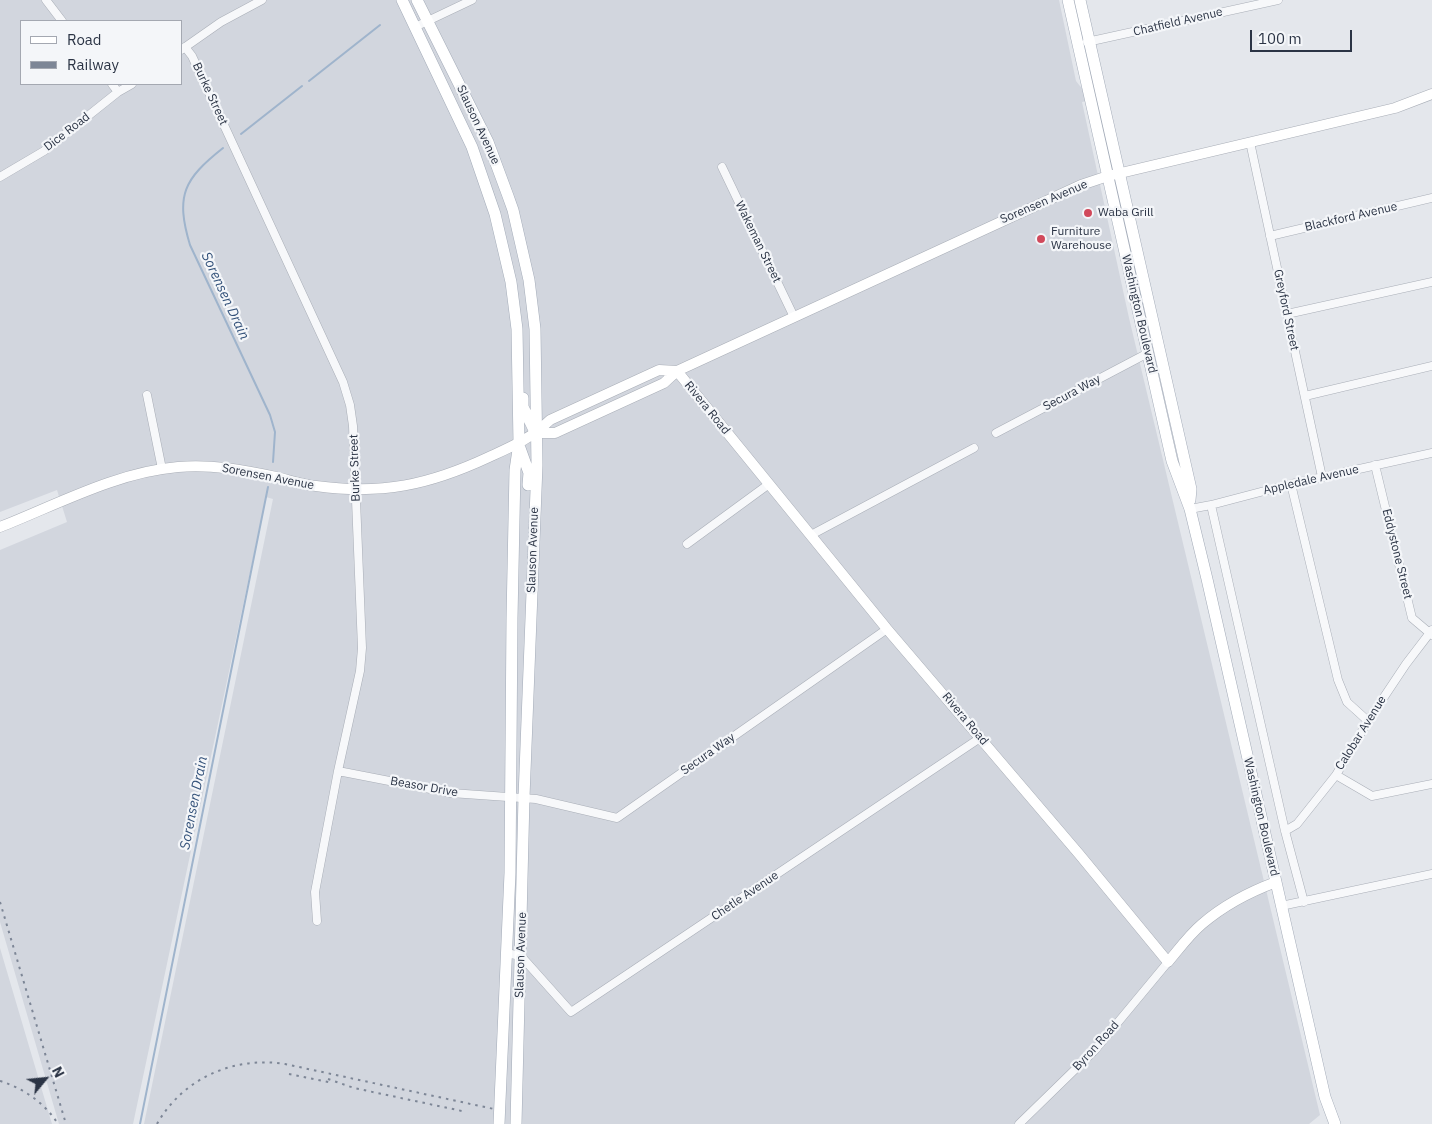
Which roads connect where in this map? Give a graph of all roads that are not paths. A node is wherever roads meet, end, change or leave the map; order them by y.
1 (46, 0) edge
2 (262, 0) edge
3 (402, 0) edge
4 (417, 0) edge
5 (472, 0) edge
6 (1068, 0) edge
7 (1080, 0) edge
8 (1278, 0) edge
9 (61, 20) edge
10 (426, 21) junction
11 (415, 27) junction
12 (1084, 43) junction
13 (183, 49) edge
14 (113, 85) edge
15 (130, 85) edge
16 (118, 92) junction
17 (1432, 94) edge
18 (1250, 142) junction
19 (722, 167) dead end
20 (1120, 173) junction
21 (1108, 176) junction
22 (0, 177) edge
23 (1432, 198) edge
24 (1270, 236) junction
25 (1432, 282) edge
26 (1287, 314) junction
27 (794, 317) junction
28 (517, 340) junction
29 (1148, 353) junction
30 (1432, 366) edge
31 (677, 371) junction
32 (147, 394) dead end
33 (1305, 396) junction
34 (536, 433) junction
35 (996, 434) dead end
36 (519, 443) junction
37 (974, 448) dead end
38 (1432, 453) edge
39 (1375, 465) junction
40 (162, 469) junction
41 (1322, 477) junction
42 (769, 484) junction
43 (1291, 484) junction
44 (356, 491) junction
45 (1211, 505) junction
46 (1190, 509) junction
47 (534, 523) junction
48 (0, 528) edge
49 (811, 535) junction
50 (687, 544) dead end
51 (887, 629) junction
52 (1431, 633) edge
53 (1368, 721) junction
54 (980, 738) junction
55 (338, 771) junction
56 (1336, 775) junction
57 (1432, 784) edge
58 (511, 797) junction
59 (524, 797) junction
60 (1285, 831) junction
61 (1432, 874) edge
62 (1276, 882) junction
63 (1304, 902) junction
64 (1282, 906) junction
65 (316, 921) dead end
66 (506, 953) junction
67 (521, 956) junction
68 (1168, 962) junction
69 (499, 1124) edge
70 (516, 1124) edge
71 (1019, 1124) edge
72 (1334, 1124) edge

1 - 9 street
2 - 13 street
3 - 11 main road, Slauson Avenue
4 - 10 main road, Slauson Avenue
5 - 10 street
6 - 12 main road, Washington Boulevard
7 - 12 main road, Washington Boulevard
8 - 12 street, Chatfield Avenue
10 - 11 street
10 - 34 main road, Slauson Avenue
11 - 28 main road, Slauson Avenue
12 - 20 main road, Washington Boulevard
12 - 21 main road, Washington Boulevard
13 - 44 street, Burke Street
14 - 16 street
15 - 16 street, Dice Road
16 - 22 street, Dice Road
17 - 18 street, Sorensen Avenue
18 - 20 street, Sorensen Avenue
18 - 24 street, Greyford Street
19 - 27 street, Wakeman Street
20 - 21 street, Sorensen Avenue
20 - 46 main road, Washington Boulevard
21 - 27 street, Sorensen Avenue
21 - 29 main road, Washington Boulevard
23 - 24 street, Blackford Avenue
24 - 26 street, Greyford Street
25 - 26 street
26 - 33 street, Greyford Street
27 - 31 street, Sorensen Avenue
28 - 34 main road
28 - 36 main road, Slauson Avenue
29 - 35 street, Secura Way
29 - 46 main road, Washington Boulevard
30 - 33 street
31 - 34 street, Sorensen Avenue
31 - 42 street, Rivera Road
32 - 40 street
33 - 41 street, Greyford Street
34 - 36 street, Sorensen Avenue
34 - 47 main road, Slauson Avenue
36 - 44 street, Sorensen Avenue
36 - 47 main road
36 - 58 main road, Slauson Avenue
37 - 49 street
38 - 39 street, Appledale Avenue
39 - 41 street, Appledale Avenue
39 - 52 street, Eddystone Street
40 - 44 street, Sorensen Avenue
40 - 48 street, Sorensen Avenue
41 - 43 street, Appledale Avenue
42 - 49 street, Rivera Road
42 - 50 street
43 - 45 street, Appledale Avenue
43 - 53 street
44 - 55 street, Burke Street
45 - 46 street, Appledale Avenue
45 - 60 street, Washington Boulevard
46 - 62 main road, Washington Boulevard
47 - 59 main road, Slauson Avenue
49 - 51 street, Rivera Road
51 - 54 street, Rivera Road
51 - 59 street, Secura Way
52 - 53 street, Calobar Avenue
53 - 56 street, Calobar Avenue
54 - 67 street, Chetle Avenue
54 - 68 street, Rivera Road
55 - 58 street, Beasor Drive
55 - 65 street, Burke Street
56 - 57 street
56 - 60 street, Calobar Avenue
58 - 59 street, Secura Way
58 - 66 main road, Slauson Avenue
59 - 67 main road, Slauson Avenue
60 - 63 street, Washington Boulevard
61 - 63 street
62 - 64 main road, Washington Boulevard
62 - 68 street
63 - 64 street
64 - 72 main road, Washington Boulevard
66 - 67 street
66 - 69 main road, Slauson Avenue
67 - 70 main road, Slauson Avenue
68 - 71 street, Byron Road

